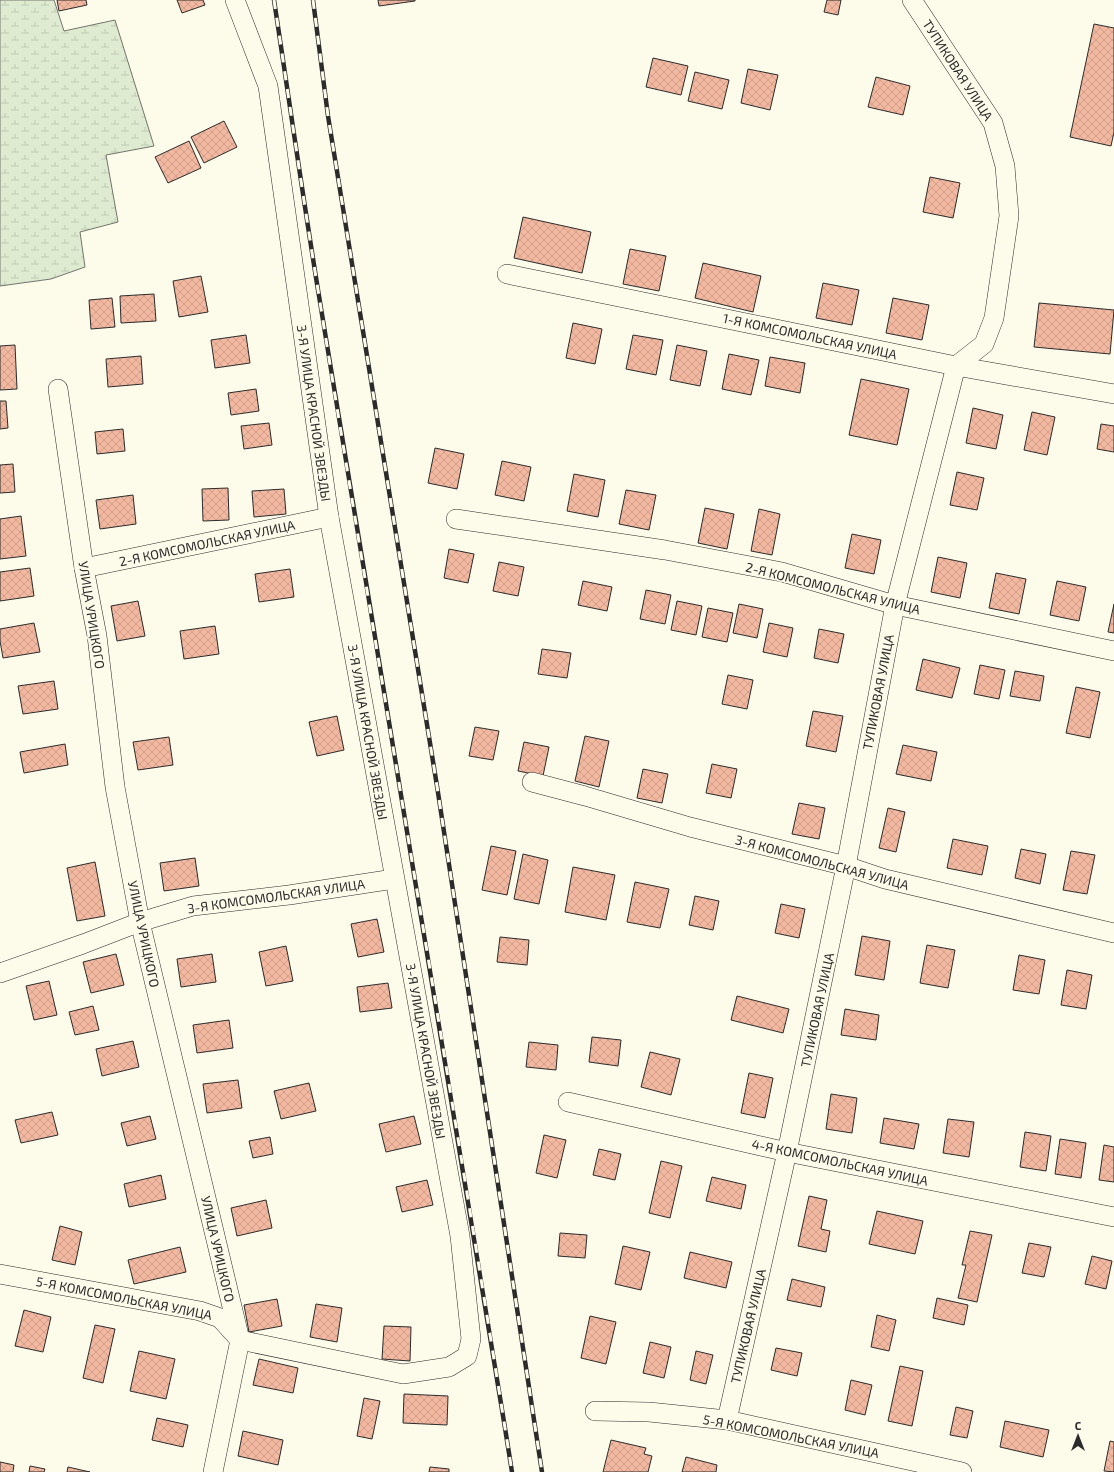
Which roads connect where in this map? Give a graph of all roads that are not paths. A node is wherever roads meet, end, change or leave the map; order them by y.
1 (235, 0) edge
2 (912, 0) edge
3 (507, 274) dead end
4 (956, 366) junction
5 (58, 389) dead end
6 (1114, 394) edge
7 (329, 518) junction
8 (456, 519) dead end
9 (84, 568) junction
10 (895, 605) junction
11 (1114, 651) edge
12 (532, 782) dead end
13 (846, 866) junction
14 (394, 879) junction
15 (140, 922) junction
16 (1114, 933) edge
17 (0, 973) edge
18 (568, 1102) dead end
19 (788, 1152) junction
20 (1114, 1217) edge
21 (0, 1274) edge
22 (240, 1340) junction
23 (595, 1411) dead end
24 (726, 1420) junction
25 (213, 1472) edge
26 (962, 1472) edge

1 - 7 street, 3-Я УЛИЦА КРАСНОЙ ЗВЕЗДЫ
2 - 4 street, ТУПИКОВАЯ УЛИЦА
3 - 4 street, 1-Я КОМСОМОЛЬСКАЯ УЛИЦА
4 - 6 street, 1-Я КОМСОМОЛЬСКАЯ УЛИЦА
4 - 10 street, ТУПИКОВАЯ УЛИЦА
5 - 9 street, УЛИЦА УРИЦКОГО
7 - 9 street, 2-Я КОМСОМОЛЬСКАЯ УЛИЦА
7 - 14 street, 3-Я УЛИЦА КРАСНОЙ ЗВЕЗДЫ
8 - 10 street, 2-Я КОМСОМОЛЬСКАЯ УЛИЦА
9 - 15 street, УЛИЦА УРИЦКОГО
10 - 11 street, 2-Я КОМСОМОЛЬСКАЯ УЛИЦА
10 - 13 street, ТУПИКОВАЯ УЛИЦА
12 - 13 street, 3-Я КОМСОМОЛЬСКАЯ УЛИЦА
13 - 16 street, 3-Я КОМСОМОЛЬСКАЯ УЛИЦА
13 - 19 street, ТУПИКОВАЯ УЛИЦА
14 - 15 street, 3-Я КОМСОМОЛЬСКАЯ УЛИЦА
14 - 22 street, 3-Я УЛИЦА КРАСНОЙ ЗВЕЗДЫ
15 - 17 street, 3-Я КОМСОМОЛЬСКАЯ УЛИЦА
15 - 22 street, УЛИЦА УРИЦКОГО
18 - 19 street, 4-Я КОМСОМОЛЬСКАЯ УЛИЦА
19 - 20 street, 4-Я КОМСОМОЛЬСКАЯ УЛИЦА
19 - 24 street, ТУПИКОВАЯ УЛИЦА
21 - 22 street, 5-Я КОМСОМОЛЬСКАЯ УЛИЦА
22 - 25 street, УЛИЦА УРИЦКОГО
23 - 24 street, 5-Я КОМСОМОЛЬСКАЯ УЛИЦА
24 - 26 street, 5-Я КОМСОМОЛЬСКАЯ УЛИЦА

